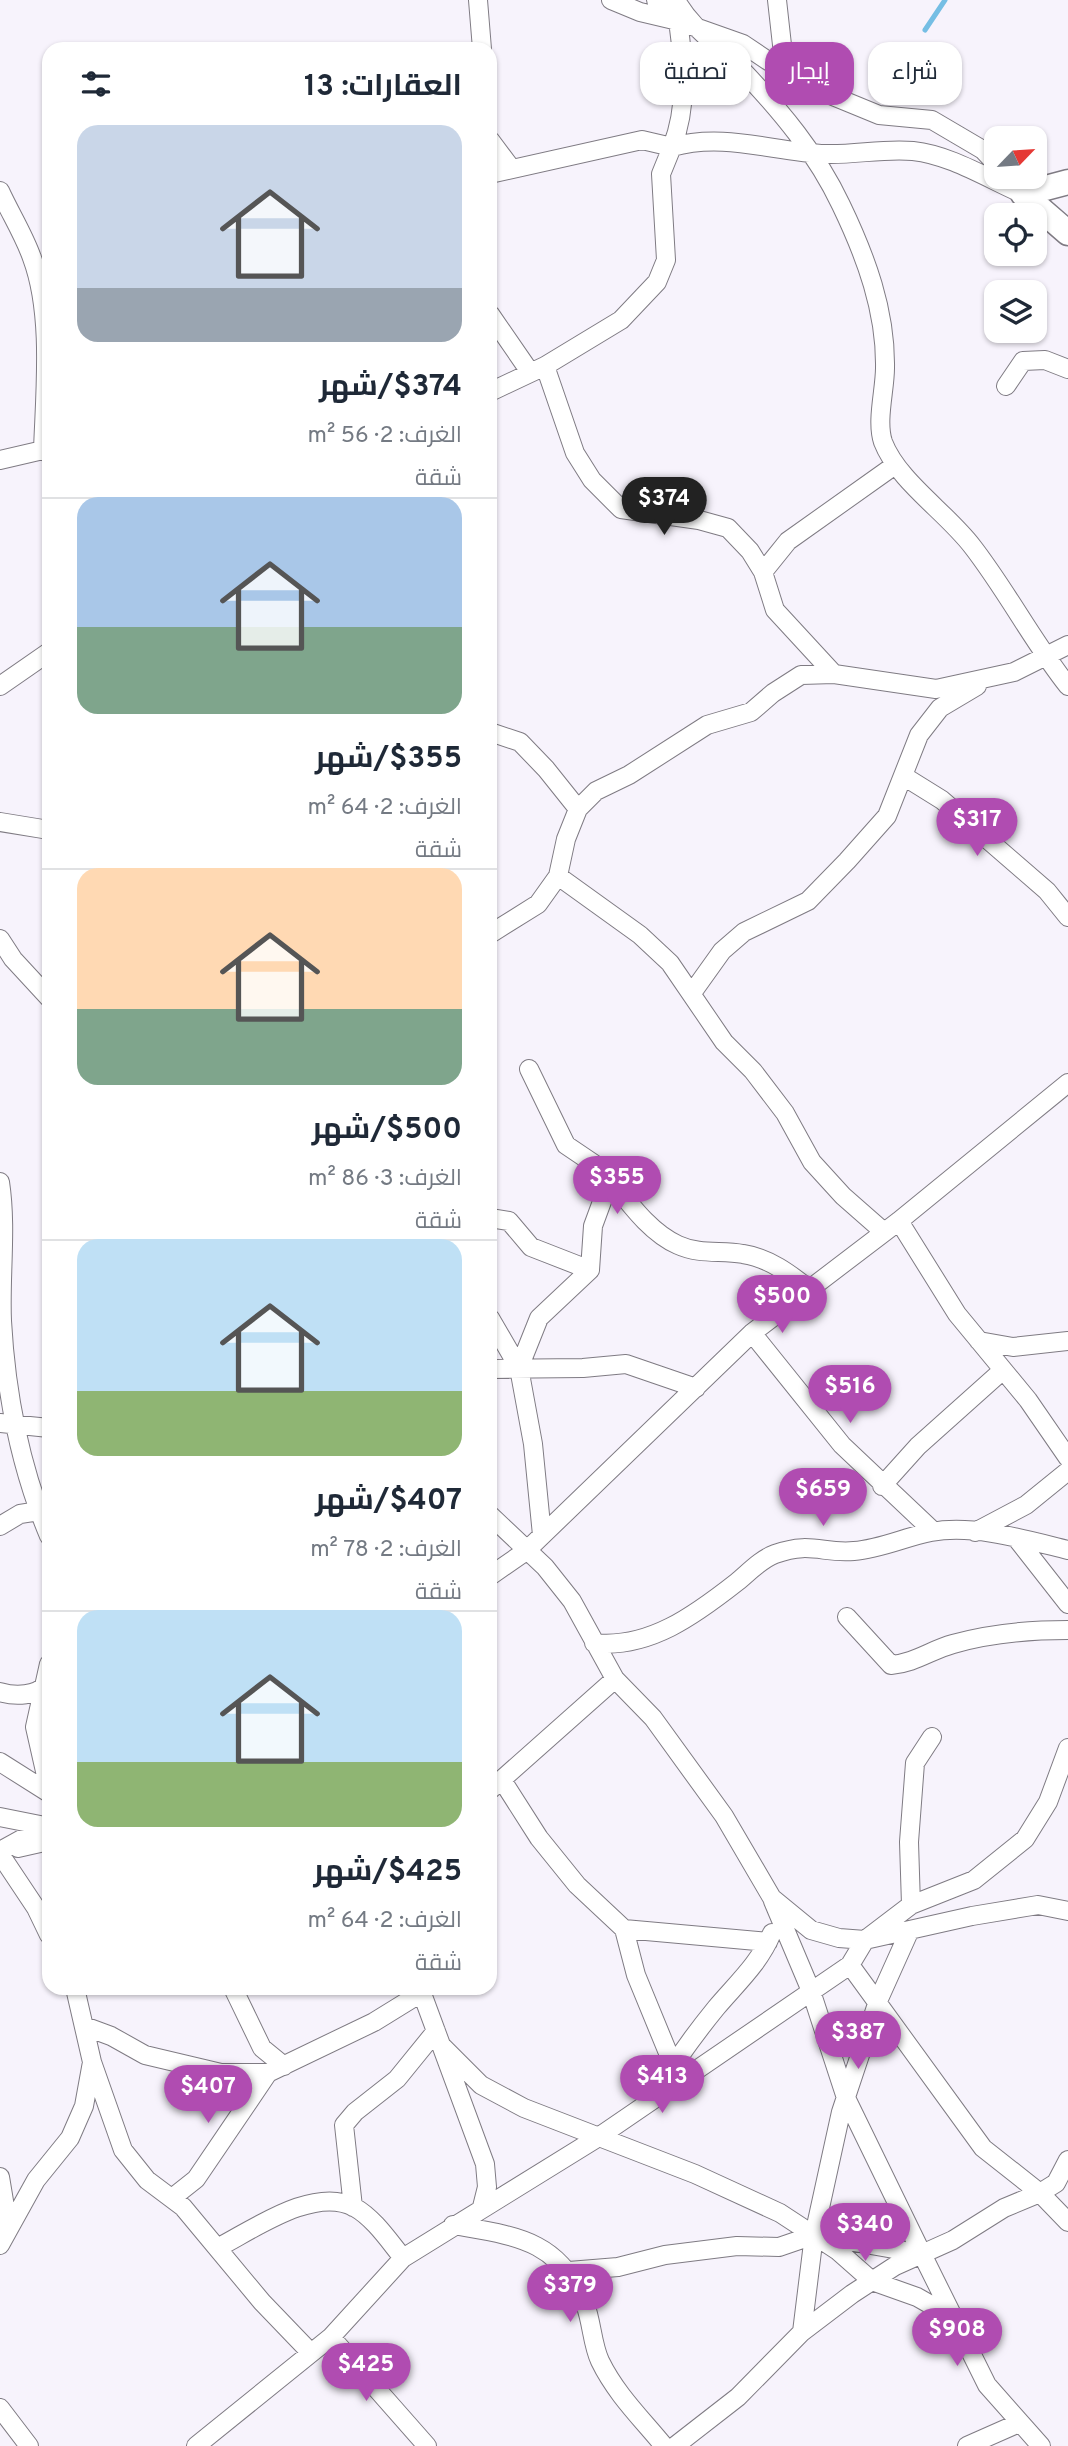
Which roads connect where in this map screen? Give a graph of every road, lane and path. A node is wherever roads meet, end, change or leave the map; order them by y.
1 (478, 0) edge
2 (611, 0) edge
3 (656, 0) edge
4 (676, 0) edge
5 (776, 0) edge
6 (678, 22) junction
7 (697, 28) junction
8 (481, 42) edge
9 (781, 42) edge
10 (765, 59) edge
11 (854, 105) edge
12 (672, 147) junction
13 (497, 149) edge
14 (984, 150) edge
15 (812, 152) junction
16 (511, 168) junction
17 (497, 172) edge
18 (984, 174) edge
19 (1068, 182) edge
20 (1047, 184) edge
21 (1018, 189) edge
22 (0, 191) edge
23 (1068, 233) edge
24 (42, 316) edge
25 (497, 322) edge
26 (538, 369) junction
27 (1068, 369) edge
28 (1006, 386) dead end
29 (497, 389) edge
30 (42, 453) edge
31 (0, 460) edge
32 (895, 465) junction
33 (763, 572) junction
34 (1068, 645) edge
35 (1043, 655) junction
36 (42, 657) edge
37 (834, 674) junction
38 (986, 681) junction
39 (0, 686) edge
40 (1068, 686) edge
41 (497, 734) edge
42 (905, 777) junction
43 (578, 809) junction
44 (0, 822) edge
45 (42, 829) edge
46 (558, 876) junction
47 (1068, 918) edge
48 (497, 930) edge
49 (0, 939) edge
50 (42, 990) edge
51 (692, 993) junction
52 (529, 1069) dead end
53 (1068, 1083) edge
54 (603, 1170) junction
55 (0, 1182) edge
56 (497, 1219) edge
57 (899, 1221) junction
58 (884, 1232) junction
59 (590, 1270) junction
60 (809, 1289) junction
61 (497, 1330) edge
62 (752, 1333) junction
63 (979, 1341) junction
64 (1068, 1341) edge
65 (519, 1368) junction
66 (497, 1369) edge
67 (1003, 1370) junction
68 (696, 1388) junction
69 (8, 1424) edge
70 (42, 1427) edge
71 (1068, 1458) edge
72 (1068, 1471) edge
73 (882, 1486) junction
74 (39, 1511) junction
75 (42, 1518) edge
76 (497, 1522) edge
77 (0, 1526) edge
78 (933, 1531) junction
79 (975, 1532) junction
80 (542, 1535) junction
81 (1017, 1539) junction
82 (526, 1550) junction
83 (1068, 1550) edge
84 (497, 1571) edge
85 (1068, 1604) edge
86 (847, 1617) dead end
87 (1068, 1630) edge
88 (594, 1643) junction
89 (615, 1678) junction
90 (42, 1687) edge
91 (0, 1692) edge
92 (42, 1698) edge
93 (932, 1737) dead end
94 (1068, 1748) edge
95 (42, 1759) edge
96 (0, 1762) edge
97 (497, 1784) edge
98 (497, 1786) edge
99 (42, 1787) edge
100 (0, 1817) edge
101 (42, 1829) edge
102 (42, 1834) edge
103 (0, 1852) edge
104 (772, 1898) junction
105 (911, 1905) junction
106 (1068, 1911) edge
107 (42, 1920) edge
108 (624, 1929) junction
109 (909, 1932) junction
110 (865, 1940) junction
111 (768, 1942) junction
112 (850, 1965) junction
113 (811, 1991) junction
114 (77, 1995) edge
115 (236, 1995) edge
116 (414, 1995) edge
117 (423, 1995) edge
118 (878, 2001) junction
119 (84, 2026) junction
120 (439, 2038) junction
121 (92, 2062) junction
122 (673, 2065) junction
123 (276, 2070) junction
124 (846, 2098) junction
125 (652, 2099) junction
126 (597, 2138) junction
127 (1068, 2160) edge
128 (0, 2177) edge
129 (1040, 2193) junction
130 (172, 2199) junction
131 (354, 2207) junction
132 (482, 2207) junction
133 (1068, 2222) edge
134 (8, 2225) junction
135 (453, 2225) junction
136 (814, 2235) junction
137 (0, 2245) edge
138 (219, 2247) junction
139 (922, 2254) junction
140 (403, 2258) junction
141 (569, 2272) junction
142 (872, 2281) junction
143 (954, 2318) junction
144 (802, 2332) junction
145 (331, 2337) junction
146 (311, 2353) junction
147 (0, 2408) edge
148 (1018, 2423) junction
149 (29, 2446) edge
150 (196, 2446) edge
151 (428, 2446) edge
152 (664, 2446) edge
153 (675, 2446) edge
154 (967, 2446) edge
155 (1041, 2446) edge

1 - 8 street
2 - 6 street
3 - 6 street
4 - 7 street
5 - 9 street
6 - 7 street
6 - 12 street
7 - 10 street
7 - 15 street
11 - 14 street
12 - 15 street
12 - 16 street
12 - 26 street
13 - 16 street
15 - 18 street
15 - 32 street
16 - 17 street
19 - 20 street
21 - 23 street
22 - 24 street
25 - 26 street
26 - 29 street
26 - 33 street
27 - 28 street
30 - 31 street
32 - 33 street
32 - 35 street
33 - 37 street
34 - 35 street
35 - 38 street
35 - 40 street
36 - 39 street
37 - 38 street
37 - 43 street
38 - 42 street
41 - 43 street
42 - 47 street
42 - 51 street
43 - 46 street
44 - 45 street
46 - 48 street
46 - 51 street
49 - 50 street
51 - 58 street
52 - 54 street
53 - 57 street
54 - 59 street
54 - 60 street
55 - 69 street
56 - 59 street
57 - 58 street
57 - 63 street
58 - 60 street
59 - 65 street
60 - 62 street
61 - 65 street
62 - 68 street
62 - 73 street
63 - 64 street
63 - 67 street
65 - 66 street
65 - 68 street
65 - 80 street
67 - 71 street
67 - 73 street
68 - 80 street
69 - 70 street
69 - 74 street
72 - 79 street
73 - 78 street
74 - 75 street
74 - 77 street
76 - 82 street
78 - 79 street
78 - 88 street
79 - 81 street
80 - 82 street
81 - 83 street
81 - 85 street
82 - 84 street
82 - 88 street
86 - 87 street
88 - 89 street
89 - 97 street
89 - 104 street
90 - 91 street
92 - 95 street
93 - 105 street
94 - 105 street
96 - 99 street
98 - 108 street
100 - 101 street
102 - 103 street
103 - 107 street
104 - 110 street
104 - 111 street
104 - 113 street
105 - 110 street
106 - 109 street
108 - 111 street
108 - 122 street
109 - 110 street
109 - 118 street
110 - 112 street
111 - 122 street
112 - 113 street
112 - 118 street
113 - 124 street
113 - 125 street
114 - 119 street
115 - 123 street
116 - 123 street
117 - 120 street
118 - 124 street
118 - 129 street
119 - 121 street
119 - 123 street
120 - 126 street
120 - 131 street
120 - 132 street
121 - 130 street
121 - 134 street
122 - 125 street
123 - 130 street
124 - 136 street
124 - 139 street
125 - 126 street
126 - 132 street
126 - 136 street
127 - 129 street
128 - 134 street
129 - 133 street
129 - 139 street
130 - 138 street
131 - 138 street
131 - 140 street
132 - 135 street
134 - 137 street
135 - 140 street
135 - 141 street
136 - 139 street
136 - 141 street
136 - 142 street
136 - 144 street
138 - 146 street
139 - 142 street
139 - 143 street
140 - 145 street
141 - 152 street
142 - 143 street
142 - 144 street
143 - 148 street
144 - 153 street
145 - 146 street
145 - 151 street
146 - 150 street
147 - 149 street
148 - 154 street
148 - 155 street

